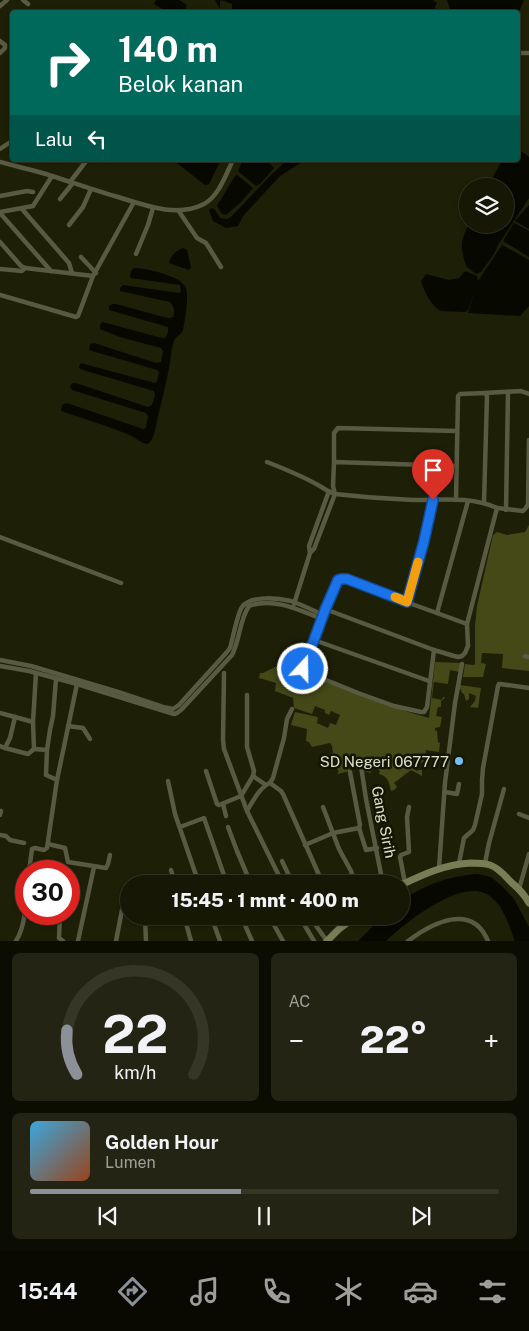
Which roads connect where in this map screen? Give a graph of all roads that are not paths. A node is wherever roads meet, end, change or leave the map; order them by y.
1 (7, 0) edge
2 (23, 0) edge
3 (28, 4) dead end
4 (0, 6) edge
5 (0, 41) edge
6 (0, 53) edge
7 (0, 162) edge
8 (86, 162) edge
9 (232, 162) edge
10 (52, 176) junction
11 (72, 183) junction
12 (91, 189) junction
13 (33, 192) dead end
14 (0, 196) edge
15 (60, 199) dead end
16 (134, 202) junction
17 (154, 208) junction
18 (22, 209) junction
19 (178, 210) junction
20 (0, 213) edge
21 (68, 225) dead end
22 (0, 242) edge
23 (136, 254) dead end
24 (80, 257) dead end
25 (221, 267) dead end
26 (25, 268) junction
27 (0, 269) edge
28 (51, 271) junction
29 (72, 273) junction
30 (94, 275) junction
31 (0, 295) edge
32 (508, 392) junction
33 (485, 393) junction
34 (529, 394) edge
35 (456, 431) junction
36 (529, 440) edge
37 (267, 462) dead end
38 (334, 462) junction
39 (456, 466) junction
40 (334, 486) junction
41 (328, 492) junction
42 (335, 494) junction
43 (433, 500) junction
44 (456, 500) junction
45 (468, 501) junction
46 (324, 503) junction
47 (484, 503) junction
48 (331, 505) junction
49 (497, 508) junction
50 (506, 510) junction
51 (0, 537) edge
52 (310, 553) junction
53 (121, 583) dead end
54 (407, 602) junction
55 (294, 605) junction
56 (437, 613) junction
57 (323, 614) junction
58 (467, 624) junction
59 (314, 640) junction
60 (434, 650) junction
61 (0, 660) edge
62 (462, 664) dead end
63 (0, 666) edge
64 (30, 668) junction
65 (36, 673) junction
66 (224, 673) dead end
67 (56, 679) junction
68 (429, 681) junction
69 (77, 684) junction
70 (100, 688) junction
71 (529, 688) edge
72 (247, 695) dead end
73 (292, 709) dead end
74 (0, 713) edge
75 (15, 717) junction
76 (33, 722) junction
77 (68, 726) junction
78 (90, 739) dead end
79 (3, 747) edge
80 (34, 749) junction
81 (47, 750) junction
82 (361, 766) dead end
83 (206, 771) dead end
84 (350, 772) dead end
85 (253, 776) junction
86 (58, 780) junction
87 (168, 780) dead end
88 (268, 784) junction
89 (460, 784) dead end
90 (504, 789) dead end
91 (445, 792) junction
92 (241, 796) junction
93 (223, 804) junction
94 (323, 807) dead end
95 (409, 807) dead end
96 (247, 811) junction
97 (519, 814) dead end
98 (226, 816) dead end
99 (529, 818) edge
100 (180, 827) junction
101 (228, 827) dead end
102 (359, 828) junction
103 (333, 833) junction
104 (0, 835) edge
105 (24, 843) dead end
106 (48, 844) junction
107 (305, 845) junction
108 (377, 848) junction
109 (529, 854) edge
110 (110, 855) dead end
111 (31, 860) edge
112 (282, 860) dead end
113 (459, 864) junction
114 (485, 864) junction
115 (94, 867) junction
116 (439, 868) junction
117 (171, 870) dead end
118 (172, 875) edge
119 (196, 875) edge
120 (224, 875) edge
121 (247, 875) edge
122 (279, 875) edge
123 (289, 875) edge
124 (319, 875) edge
125 (352, 875) edge
126 (382, 875) edge
127 (402, 875) edge
128 (410, 881) edge
129 (519, 889) junction
130 (529, 902) edge
131 (120, 920) edge
132 (22, 925) edge
133 (60, 925) edge
134 (145, 925) edge
135 (187, 925) edge
136 (214, 925) edge
137 (245, 925) edge
138 (274, 925) edge
139 (304, 925) edge
140 (315, 925) edge
141 (344, 925) edge
142 (16, 941) edge
143 (63, 941) edge
144 (78, 941) edge
145 (116, 941) edge
146 (146, 941) edge
147 (191, 941) edge
148 (220, 941) edge
149 (252, 941) edge
150 (283, 941) edge
151 (314, 941) edge
152 (327, 941) edge
153 (408, 941) edge
154 (488, 941) edge

1 - 4 street
2 - 3 street
5 - 6 street
7 - 10 street
8 - 11 street
9 - 19 street
10 - 11 street
10 - 18 street
11 - 12 street
11 - 15 street
12 - 16 street
12 - 21 street
13 - 14 street
16 - 17 street
16 - 30 street
17 - 19 street
17 - 23 street
18 - 20 street
18 - 29 street
19 - 25 street
20 - 28 street
22 - 26 street
24 - 30 street
26 - 27 street
26 - 28 street
28 - 29 street
29 - 30 street
30 - 31 street
32 - 33 street
32 - 34 street
32 - 50 street
33 - 35 street
33 - 47 street
35 - 38 street
35 - 39 street
36 - 50 street
37 - 41 street
38 - 39 street
38 - 40 street
39 - 44 street
40 - 41 street
40 - 42 street
41 - 42 street
41 - 46 street
42 - 43 street
42 - 48 street
43 - 44 street
43 - 54 street
44 - 45 street
45 - 47 street
45 - 56 street
46 - 48 street
46 - 52 street
47 - 49 street
48 - 52 street
49 - 50 street
49 - 58 street
51 - 53 street
52 - 55 street
54 - 56 street
54 - 57 street
55 - 57 street
55 - 70 street
56 - 58 street
57 - 59 street
57 - 60 street
58 - 60 street
59 - 68 street
59 - 68 street
60 - 68 street
61 - 64 street
62 - 91 street
63 - 64 street
64 - 65 street
64 - 70 street
65 - 67 street
65 - 76 street
66 - 92 street
67 - 69 street
67 - 81 street
69 - 70 street
69 - 77 street
71 - 113 street
72 - 85 street
73 - 88 street
74 - 75 street
75 - 76 street
75 - 79 street
76 - 80 street
77 - 78 street
77 - 86 street
79 - 80 street
80 - 81 street
81 - 86 street
82 - 108 street, Gang Sirih
83 - 93 street
84 - 102 street
85 - 88 street
85 - 92 street
86 - 106 street
87 - 100 street
88 - 96 street
88 - 107 street
89 - 91 street
90 - 114 street
91 - 116 street
92 - 93 street
92 - 96 street
93 - 98 street
94 - 103 street
95 - 127 street
96 - 122 street
97 - 99 street
100 - 119 street
100 - 120 street
101 - 121 street
102 - 103 street
102 - 108 street
103 - 107 street
103 - 125 street
104 - 105 street
106 - 111 street
106 - 115 street
107 - 124 street
108 - 126 street, Gang Sirih
109 - 129 street
110 - 115 street
112 - 123 street
113 - 114 street
113 - 116 street
114 - 129 street
115 - 144 street
116 - 128 street
117 - 118 street
129 - 130 street
131 - 145 street
132 - 142 street
133 - 143 street
134 - 146 street
135 - 147 street
136 - 148 street
137 - 149 street
138 - 150 street
139 - 151 street
140 - 152 street
141 - 152 street
153 - 154 street

